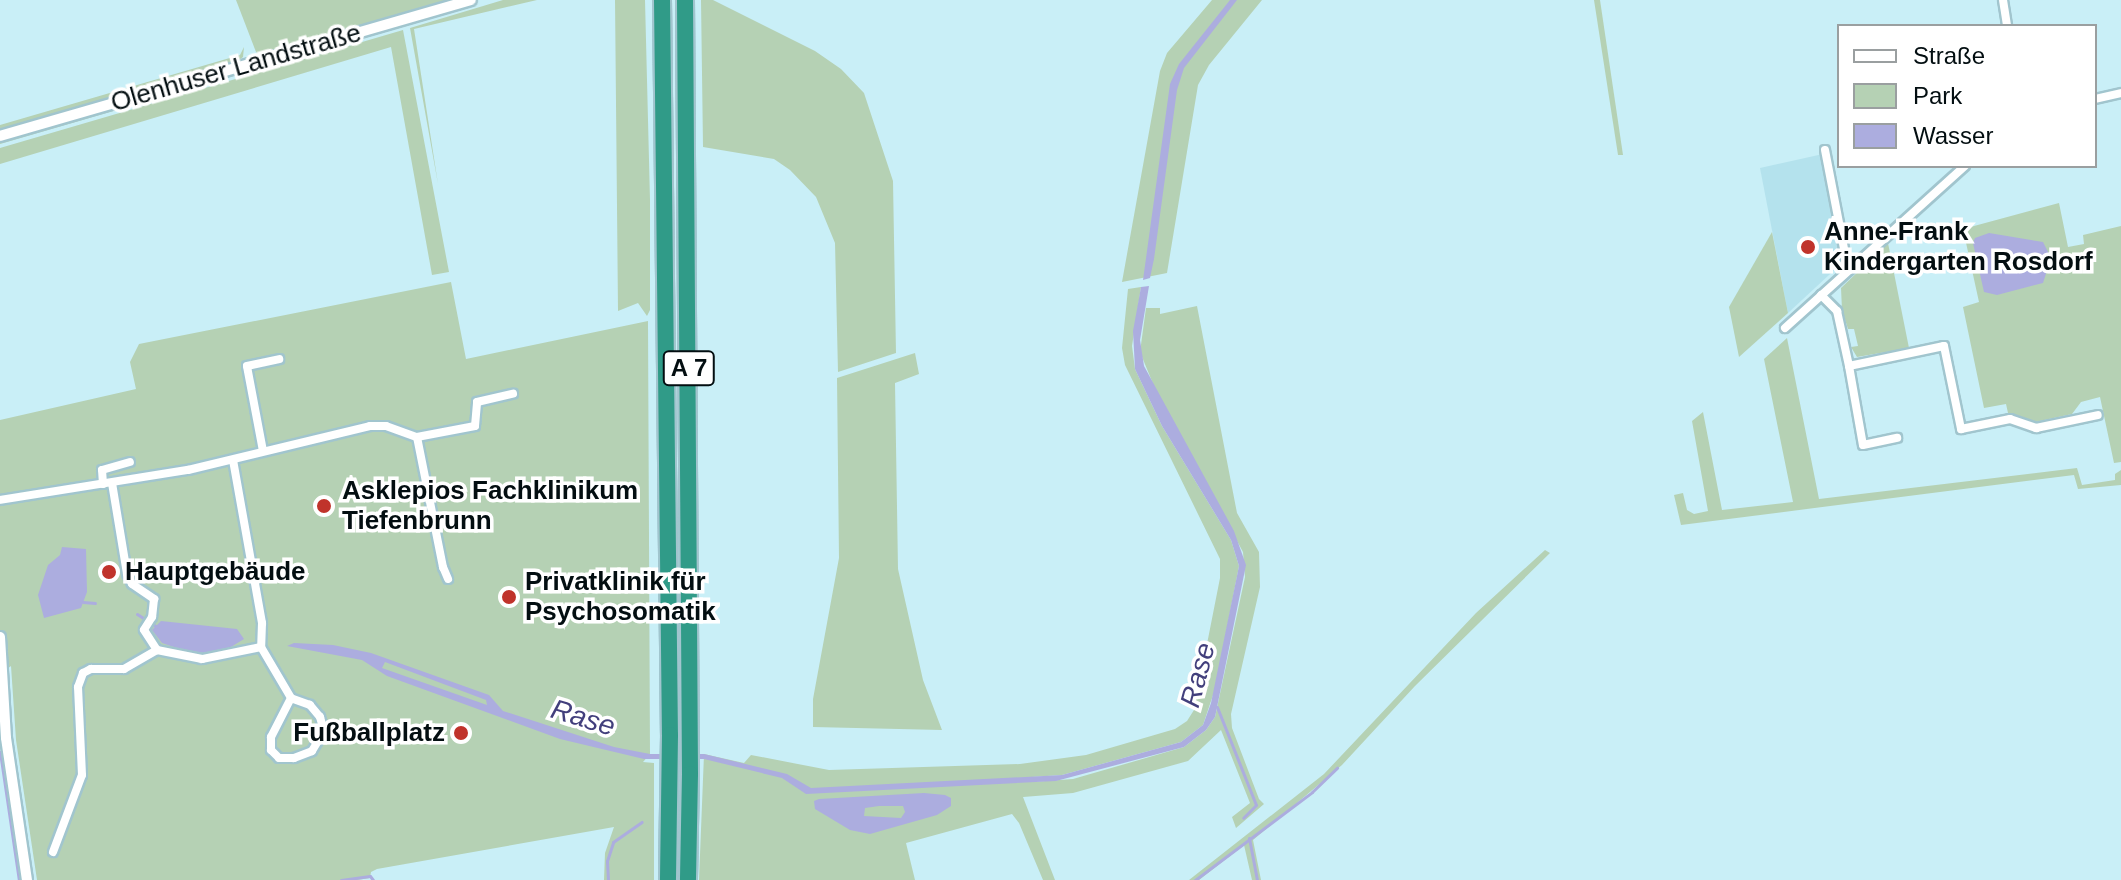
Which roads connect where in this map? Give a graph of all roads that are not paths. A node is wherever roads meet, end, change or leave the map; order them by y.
1 (471, 0) edge
2 (662, 0) edge
3 (685, 0) edge
4 (2003, 0) edge
5 (2007, 24) edge
6 (2121, 93) edge
7 (2097, 99) edge
8 (0, 136) edge
9 (1825, 150) dead end
10 (1963, 168) edge
11 (1848, 270) junction
12 (1821, 295) junction
13 (1785, 328) dead end
14 (279, 359) dead end
15 (1849, 366) junction
16 (513, 394) dead end
17 (2098, 415) dead end
18 (417, 437) junction
19 (1897, 438) dead end
20 (263, 451) junction
21 (233, 460) junction
22 (130, 462) dead end
23 (118, 466) junction
24 (112, 483) junction
25 (0, 500) edge
26 (448, 579) dead end
27 (0, 637) edge
28 (261, 647) junction
29 (157, 650) junction
30 (291, 698) junction
31 (53, 852) dead end
32 (27, 880) edge
33 (668, 880) edge
34 (688, 880) edge

1 - 8 street, Olenhuser Landstraße
2 - 33 highway, A 7
3 - 34 highway, A 7
4 - 5 street
6 - 7 street
9 - 11 street
10 - 11 street
11 - 12 street
12 - 13 street
12 - 15 street
14 - 20 street
15 - 17 street
15 - 19 street
16 - 18 street
18 - 20 street
18 - 26 street
20 - 21 street
21 - 24 street
21 - 28 street
22 - 23 street
23 - 24 street
23 - 24 street
24 - 25 street
24 - 29 street
27 - 32 street
28 - 29 street
28 - 30 street
29 - 31 street
30 - 30 street

